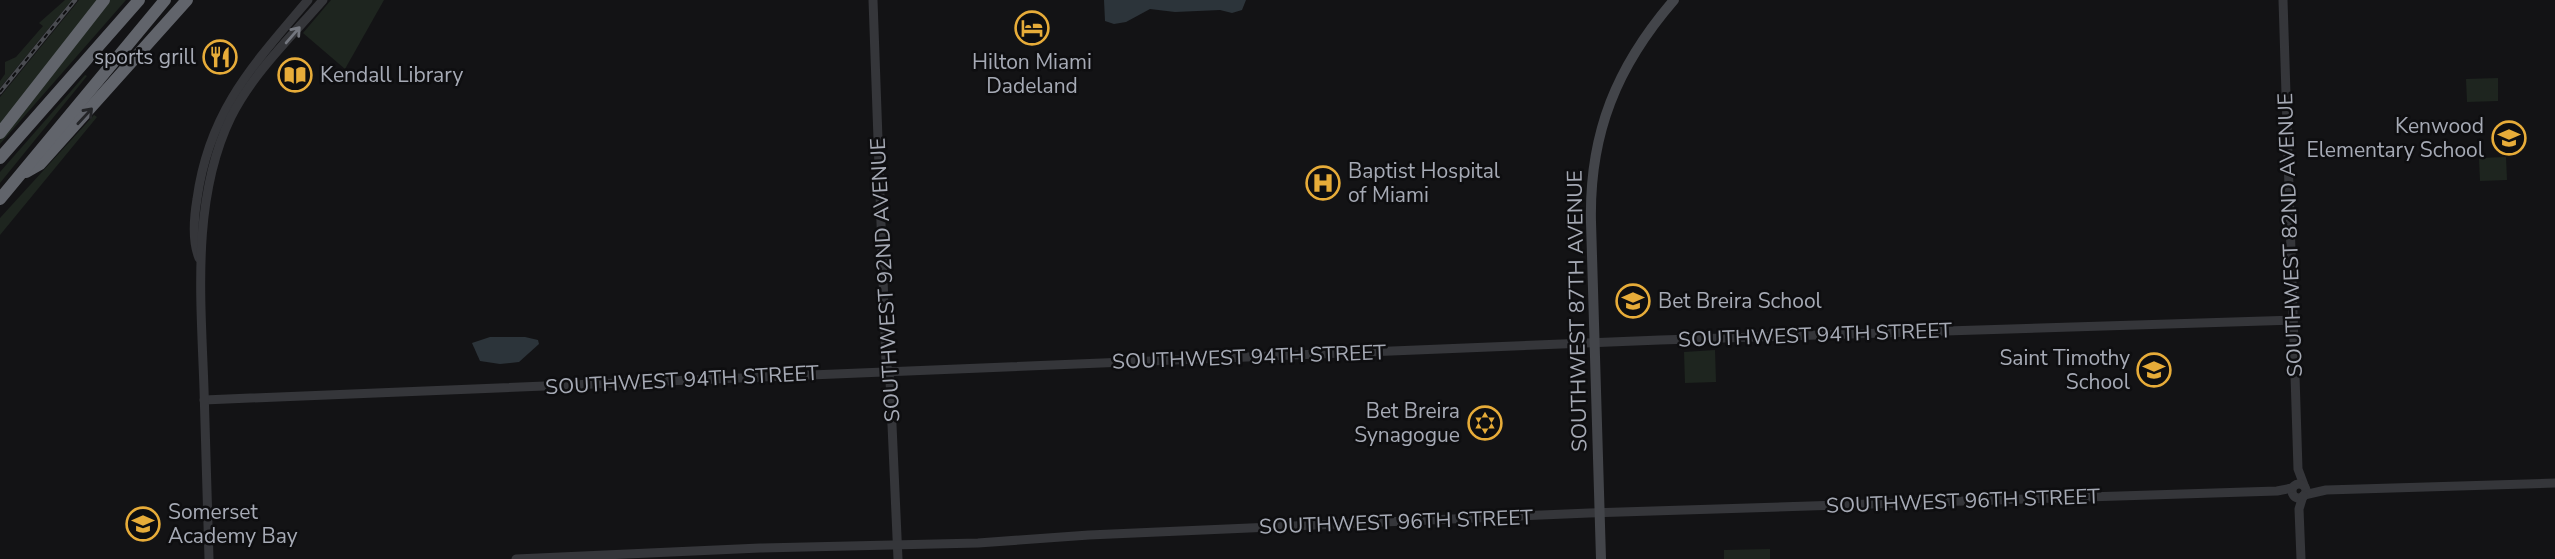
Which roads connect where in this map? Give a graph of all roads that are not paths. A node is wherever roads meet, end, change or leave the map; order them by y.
1 (104, 0) edge
2 (139, 0) edge
3 (165, 0) edge
4 (187, 0) edge
5 (309, 0) edge
6 (323, 0) edge
7 (873, 0) edge
8 (1674, 0) edge
9 (2283, 0) edge
10 (259, 66) junction
11 (0, 133) edge
12 (0, 158) edge
13 (17, 178) junction
14 (0, 199) edge
15 (2293, 320) junction
16 (1595, 343) junction
17 (888, 371) junction
18 (204, 400) junction
19 (2555, 483) edge
20 (2299, 491) junction
21 (1599, 513) junction
22 (897, 544) junction
23 (209, 559) edge
24 (516, 559) edge
25 (898, 559) edge
26 (1601, 559) edge
27 (2301, 559) edge

1 - 11 highway
2 - 12 highway
3 - 13 highway
13 -> 4 highway
5 - 10 street
10 -> 6 street
7 - 17 street, SOUTHWEST 92ND AVENUE
8 - 16 main road, SOUTHWEST 87TH AVENUE
9 - 15 street, SOUTHWEST 82ND AVENUE
10 - 18 street
13 - 14 highway
15 - 16 street, SOUTHWEST 94TH STREET
15 - 20 street, SOUTHWEST 82ND AVENUE
16 - 17 street, SOUTHWEST 94TH STREET
16 - 21 main road, SOUTHWEST 87TH AVENUE
17 - 18 street, SOUTHWEST 94TH STREET
17 - 22 street, SOUTHWEST 92ND AVENUE
18 - 23 street
19 - 20 street, SOUTHWEST 96TH STREET
20 - 21 street, SOUTHWEST 96TH STREET
20 - 27 street, SOUTHWEST 82ND AVENUE
21 - 22 street, SOUTHWEST 96TH STREET
21 - 26 main road, SOUTHWEST 87TH AVENUE
22 - 24 street, SOUTHWEST 96TH STREET
22 - 25 street, SOUTHWEST 92ND AVENUE

